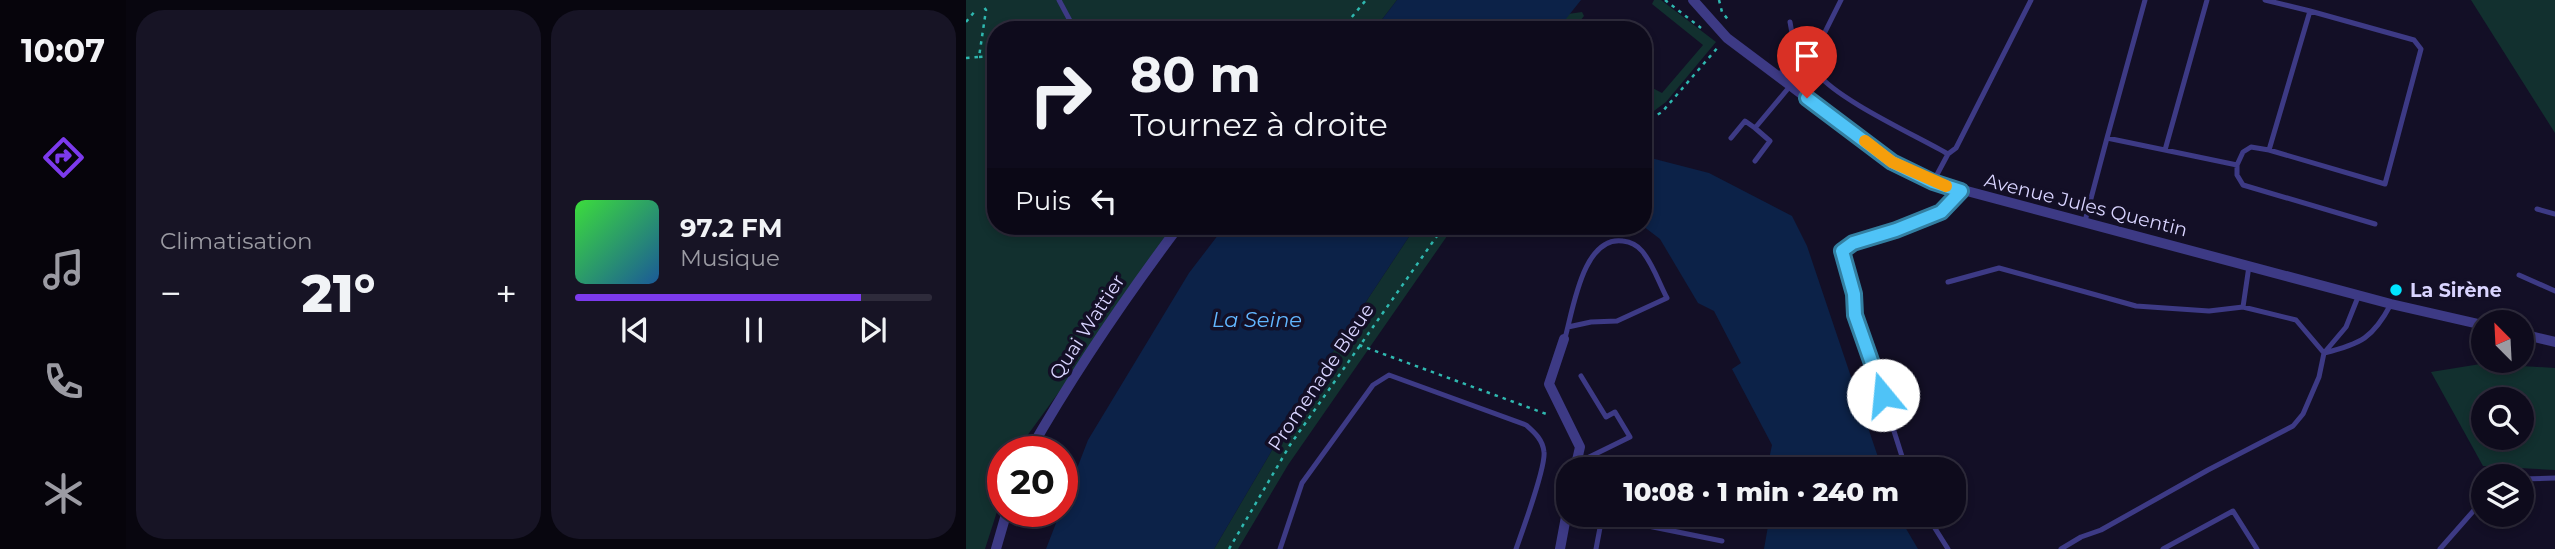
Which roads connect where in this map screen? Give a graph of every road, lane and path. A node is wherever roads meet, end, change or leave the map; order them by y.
1 (1059, 0) edge
2 (1366, 0) edge
3 (1693, 0) edge
4 (1719, 0) edge
5 (1841, 0) edge
6 (2031, 0) edge
7 (2145, 0) edge
8 (2207, 0) edge
9 (2265, 0) edge
10 (2275, 1) edge
11 (983, 6) dead end
12 (975, 11) dead end
13 (2310, 11) junction
14 (1071, 21) edge
15 (1348, 21) edge
16 (966, 22) edge
17 (1790, 22) dead end
18 (1735, 29) dead end
19 (1722, 44) dead end
20 (979, 57) junction
21 (987, 57) edge
22 (966, 58) edge
23 (1779, 76) junction
24 (1790, 85) junction
25 (1652, 118) edge
26 (1755, 128) junction
27 (1731, 138) dead end
28 (2107, 138) junction
29 (2165, 150) junction
30 (2269, 150) junction
31 (1948, 154) junction
32 (1755, 161) dead end
33 (2237, 165) junction
34 (1933, 182) junction
35 (1961, 191) junction
36 (2537, 209) dead end
37 (2555, 214) edge
38 (2085, 221) junction
39 (2375, 224) dead end
40 (1173, 235) edge
41 (1438, 235) edge
42 (2249, 266) junction
43 (2519, 275) dead end
44 (1948, 282) dead end
45 (2555, 292) edge
46 (2359, 295) junction
47 (2391, 304) junction
48 (2243, 307) junction
49 (2471, 323) edge
50 (1568, 327) junction
51 (2534, 337) edge
52 (1564, 339) joint
53 (2555, 342) edge
54 (1359, 345) junction
55 (2324, 353) junction
56 (1581, 376) dead end
57 (1554, 423) dead end
58 (1038, 436) edge
59 (1578, 457) edge
60 (1593, 457) edge
61 (1902, 457) edge
62 (2555, 478) edge
63 (2534, 479) edge
64 (2471, 514) edge
65 (1002, 527) edge
66 (1564, 527) edge
67 (1600, 527) edge
68 (1652, 527) edge
69 (1934, 527) edge
70 (1722, 541) dead end
71 (996, 549) edge
72 (1229, 549) edge
73 (1280, 549) edge
74 (1516, 549) edge
75 (1560, 549) edge
76 (1596, 549) edge
77 (1948, 549) edge
78 (2061, 549) edge
79 (2163, 549) edge
80 (2257, 549) edge
81 (2440, 549) edge

1 - 14 lane
2 - 15 path
3 - 23 street, Avenue Jules Quentin
4 - 18 path
5 - 31 lane
6 - 31 lane
7 - 28 lane
8 - 29 lane
9 - 10 lane
10 - 13 lane
11 - 20 path
12 - 16 path
13 - 30 lane
13 - 30 lane
17 - 23 lane
19 - 25 path
20 - 21 path
20 - 22 path
23 - 24 street, Avenue Jules Quentin
24 - 26 lane
24 - 34 street, Avenue Jules Quentin
26 - 27 lane
26 - 32 lane
28 - 29 lane
28 - 38 lane
29 - 33 lane
30 - 33 lane
31 - 34 lane
33 - 39 lane
34 - 35 street, Avenue Jules Quentin
35 - 38 street, Avenue Jules Quentin
35 - 61 lane
36 - 37 lane
38 - 42 street, Avenue Jules Quentin
40 - 58 street, Quai Wattier
41 - 54 path, Promenade Bleue
42 - 46 street, Avenue Jules Quentin
42 - 48 lane
43 - 45 lane
44 - 48 lane
46 - 47 street, Avenue Jules Quentin
46 - 55 lane
47 - 49 street, Avenue Jules Quentin
47 - 55 lane
48 - 55 lane
50 - 50 lane
50 - 52 lane
51 - 53 street
52 - 59 street
54 - 57 path
54 - 72 path, Promenade Bleue
55 - 78 lane
56 - 60 lane
62 - 63 lane
64 - 81 lane
65 - 71 street
66 - 75 street
67 - 76 lane
68 - 70 lane
69 - 77 lane
73 - 74 lane
79 - 80 lane

